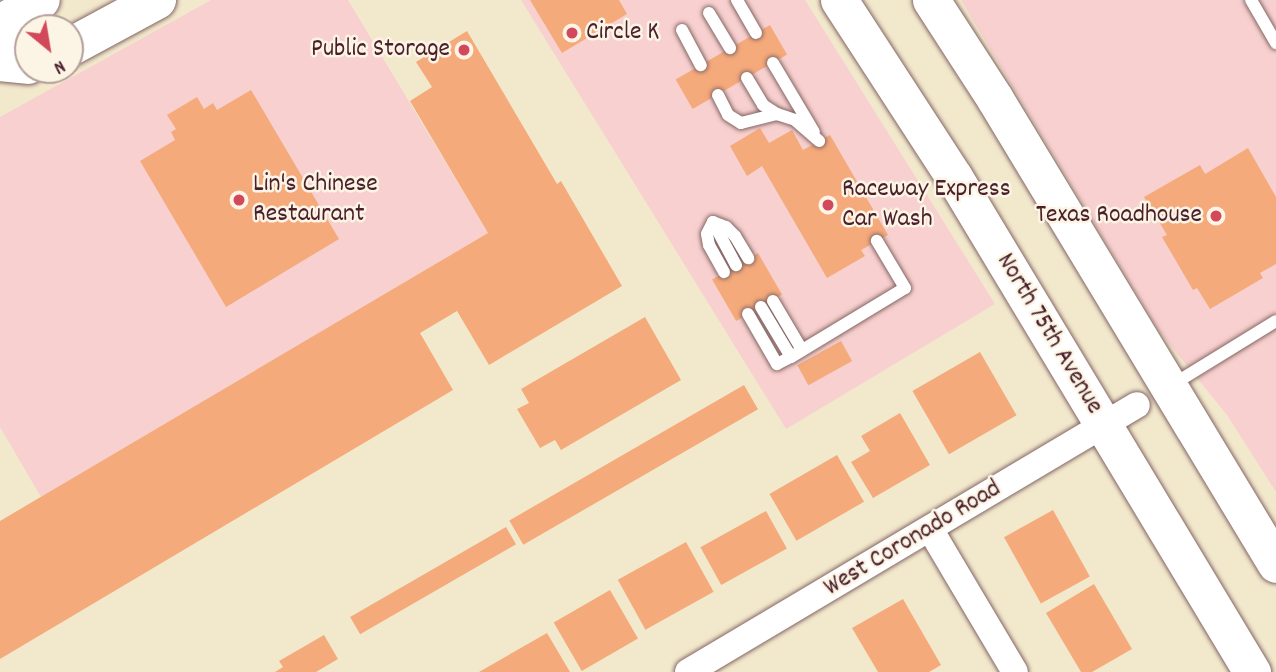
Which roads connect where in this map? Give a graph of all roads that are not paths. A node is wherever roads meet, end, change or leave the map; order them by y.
1 (41, 0) edge
2 (157, 0) edge
3 (737, 0) edge
4 (839, 0) edge
5 (931, 0) edge
6 (1251, 0) edge
7 (709, 13) dead end
8 (681, 30) dead end
9 (756, 33) dead end
10 (0, 37) edge
11 (84, 39) edge
12 (1276, 43) edge
13 (730, 48) dead end
14 (773, 63) dead end
15 (701, 65) dead end
16 (747, 78) dead end
17 (718, 95) dead end
18 (777, 114) junction
19 (877, 241) dead end
20 (742, 262) dead end
21 (724, 272) dead end
22 (773, 300) dead end
23 (761, 307) dead end
24 (748, 314) dead end
25 (1276, 321) edge
26 (796, 353) junction
27 (1170, 387) junction
28 (1138, 405) dead end
29 (1104, 425) junction
30 (930, 529) junction
31 (1276, 564) edge
32 (688, 672) edge
33 (1015, 672) edge
34 (1252, 672) edge

1 - 10 main road
2 - 11 main road
3 - 9 lane
4 - 29 main road, North 75th Avenue
5 - 27 main road
6 - 12 lane
7 - 13 lane
8 - 15 lane
14 - 18 lane
16 - 18 lane
17 - 18 lane
19 - 26 lane
20 - 21 lane
22 - 26 lane
23 - 26 lane
24 - 26 lane
25 - 27 lane
27 - 31 main road
28 - 29 street, West Coronado Road
29 - 30 street, West Coronado Road
29 - 34 main road, North 75th Avenue
30 - 32 street, West Coronado Road
30 - 33 street

